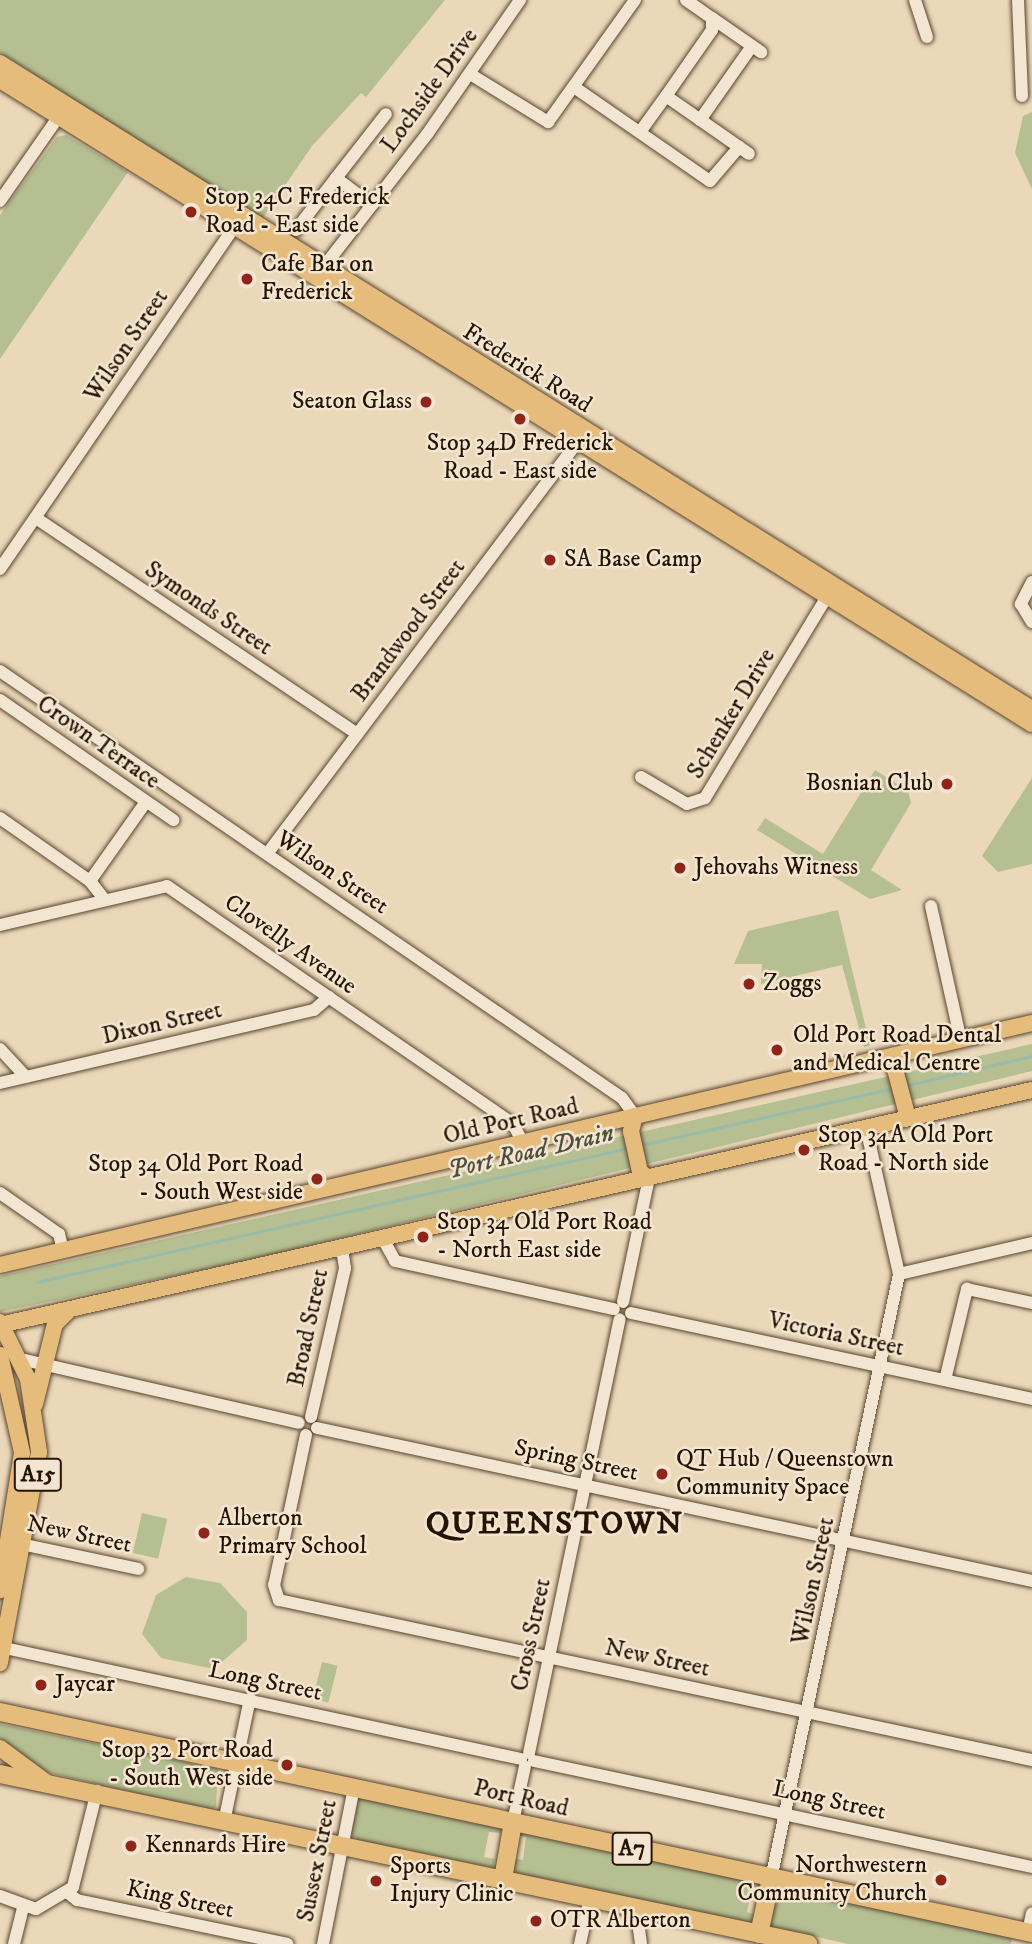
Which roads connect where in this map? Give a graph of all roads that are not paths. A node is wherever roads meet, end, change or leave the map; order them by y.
1 (520, 0) edge
2 (635, 0) edge
3 (687, 0) edge
4 (915, 0) edge
5 (1018, 0) edge
6 (712, 18) junction
7 (927, 37) dead end
8 (0, 63) edge
9 (470, 74) junction
10 (0, 80) edge
11 (574, 87) junction
12 (666, 96) junction
13 (1022, 96) dead end
14 (62, 111) junction
15 (386, 114) dead end
16 (700, 120) junction
17 (640, 132) junction
18 (336, 178) junction
19 (0, 201) edge
20 (372, 205) junction
21 (237, 222) junction
22 (296, 230) dead end
23 (319, 273) junction
24 (581, 438) junction
25 (36, 518) junction
26 (0, 569) edge
27 (1032, 582) edge
28 (830, 593) junction
29 (1032, 622) edge
30 (0, 671) edge
31 (0, 700) edge
32 (1032, 709) edge
33 (1032, 724) edge
34 (357, 734) junction
35 (641, 777) dead end
36 (146, 802) junction
37 (0, 818) edge
38 (173, 820) dead end
39 (267, 854) junction
40 (90, 881) junction
41 (104, 899) junction
42 (931, 906) dead end
43 (0, 925) edge
44 (329, 997) junction
45 (1032, 1023) edge
46 (961, 1041) junction
47 (0, 1049) edge
48 (894, 1065) junction
49 (26, 1077) junction
50 (0, 1083) edge
51 (1032, 1090) edge
52 (908, 1118) junction
53 (633, 1123) junction
54 (866, 1128) junction
55 (523, 1143) junction
56 (644, 1174) junction
57 (0, 1193) edge
58 (383, 1238) junction
59 (1032, 1242) edge
60 (342, 1248) junction
61 (64, 1250) junction
62 (0, 1265) edge
63 (899, 1274) junction
64 (1032, 1303) edge
65 (68, 1311) junction
66 (622, 1311) junction
67 (1, 1324) edge
68 (20, 1359) junction
69 (1, 1360) edge
70 (46, 1365) junction
71 (881, 1366) junction
72 (945, 1380) junction
73 (1032, 1399) edge
74 (35, 1404) junction
75 (308, 1426) junction
76 (585, 1485) junction
77 (845, 1540) junction
78 (18, 1544) junction
79 (138, 1569) dead end
80 (1032, 1581) edge
81 (0, 1590) edge
82 (276, 1596) joint
83 (1, 1652) edge
84 (549, 1658) junction
85 (250, 1699) junction
86 (0, 1712) edge
87 (807, 1713) junction
88 (0, 1748) edge
89 (527, 1760) junction
90 (1032, 1760) edge
91 (236, 1763) junction
92 (0, 1774) edge
93 (46, 1782) junction
94 (354, 1787) junction
95 (97, 1791) junction
96 (784, 1813) junction
97 (224, 1822) junction
98 (513, 1822) junction
99 (342, 1847) junction
100 (1032, 1867) edge
101 (503, 1879) junction
102 (771, 1879) junction
103 (67, 1892) junction
104 (0, 1896) edge
105 (590, 1898) junction
106 (23, 1908) junction
107 (636, 1908) junction
108 (1032, 1913) edge
109 (1028, 1937) edge
110 (232, 1938) edge
111 (758, 1939) edge
112 (14, 1944) edge
113 (287, 1944) edge
114 (323, 1944) edge
115 (580, 1944) edge
116 (641, 1944) edge
117 (808, 1944) edge

1 - 9 street, Lochside Drive
2 - 11 street
3 - 6 street
4 - 7 street
5 - 13 street
6 - 12 street
6 - 16 street
8 - 14 main road, Frederick Road
9 - 11 street
9 - 20 street, Lochside Drive
10 - 14 main road, Frederick Road
11 - 17 street
12 - 16 street
12 - 17 street
14 - 19 street
14 - 21 main road, Frederick Road
15 - 18 street, Lochside Drive
16 - 17 street
18 - 20 street
18 - 22 street, Lochside Drive
20 - 23 street, Lochside Drive
21 - 23 main road, Frederick Road
21 - 25 street, Wilson Street
23 - 24 main road, Frederick Road
24 - 28 main road, Frederick Road
24 - 34 street, Brandwood Street
25 - 26 street, Wilson Street
25 - 34 street, Symonds Street
27 - 29 street
28 - 32 main road, Frederick Road
28 - 33 main road, Frederick Road
28 - 35 street, Schenker Drive
30 - 39 street, Wilson Street
31 - 36 street, Crown Terrace
34 - 39 street, Brandwood Street
36 - 38 street, Crown Terrace
36 - 40 street
37 - 40 street
39 - 53 street, Wilson Street
40 - 41 street
41 - 43 street, Clovelly Avenue
41 - 44 street, Clovelly Avenue
42 - 46 street
44 - 49 street, Dixon Street
44 - 55 street, Clovelly Avenue
45 - 46 main road, Old Port Road
46 - 48 main road, Old Port Road
47 - 49 street
48 - 52 main road
48 - 53 main road, Old Port Road
49 - 50 street, Dixon Street
51 - 52 main road
52 - 54 main road
53 - 55 main road, Old Port Road
53 - 56 main road
54 - 56 main road
54 - 63 street, Wilson Street
55 - 61 main road, Old Port Road
56 - 58 main road
56 - 66 street, Cross Street
57 - 61 street
58 - 60 main road
58 - 66 street, Victoria Street
59 - 63 street
60 - 65 main road
60 - 75 street, Broad Street
61 - 62 main road, Old Port Road
63 - 71 street, Wilson Street
64 - 72 street
65 - 67 main road
65 - 70 main road
66 - 71 street, Victoria Street
66 - 76 street, Cross Street
67 - 68 main road, A15
68 - 70 street, Spring Street
68 - 74 main road, A15
69 - 78 main road, A15
70 - 74 main road
70 - 75 street, Spring Street
71 - 72 street, Victoria Street
71 - 77 street, Wilson Street
72 - 73 street, Victoria Street
74 - 78 main road, A15
75 - 76 street, Spring Street
75 - 82 street, Broad Street
76 - 77 street, Spring Street
76 - 84 street, Cross Street
77 - 80 street, Spring Street
77 - 87 street, Wilson Street
78 - 79 street, New Street
78 - 81 main road, A15
78 - 83 main road, A15
82 - 84 street, New Street
83 - 85 street, Long Street
84 - 87 street, New Street
84 - 89 street, Cross Street
85 - 89 street, Long Street
85 - 91 street
86 - 91 highway, Port Road / A7
87 - 90 street, New Street
87 - 96 street, Wilson Street
88 - 93 main road
89 - 96 street, Long Street
89 - 98 street, Cross Street
91 - 94 highway, Port Road / A7
91 - 97 street
92 - 93 highway, A7
93 - 95 highway, A7
94 - 98 highway, Port Road / A7
94 - 99 street, Sussex Street
95 - 97 highway, A7
95 - 103 street
96 - 100 street, Long Street
96 - 102 street, Wilson Street
97 - 99 highway, A7
98 - 101 highway
98 - 102 highway, Port Road / A7
99 - 101 highway, A7
99 - 114 street, Sussex Street
101 - 105 highway, A7
102 - 109 highway, Port Road / A7
102 - 111 highway
103 - 106 street
103 - 110 street, King Street
104 - 106 street
105 - 107 highway, A7
105 - 115 street
106 - 112 street
107 - 111 highway, A7
107 - 116 street
108 - 109 street
110 - 113 street, King Street
111 - 117 highway, A7

